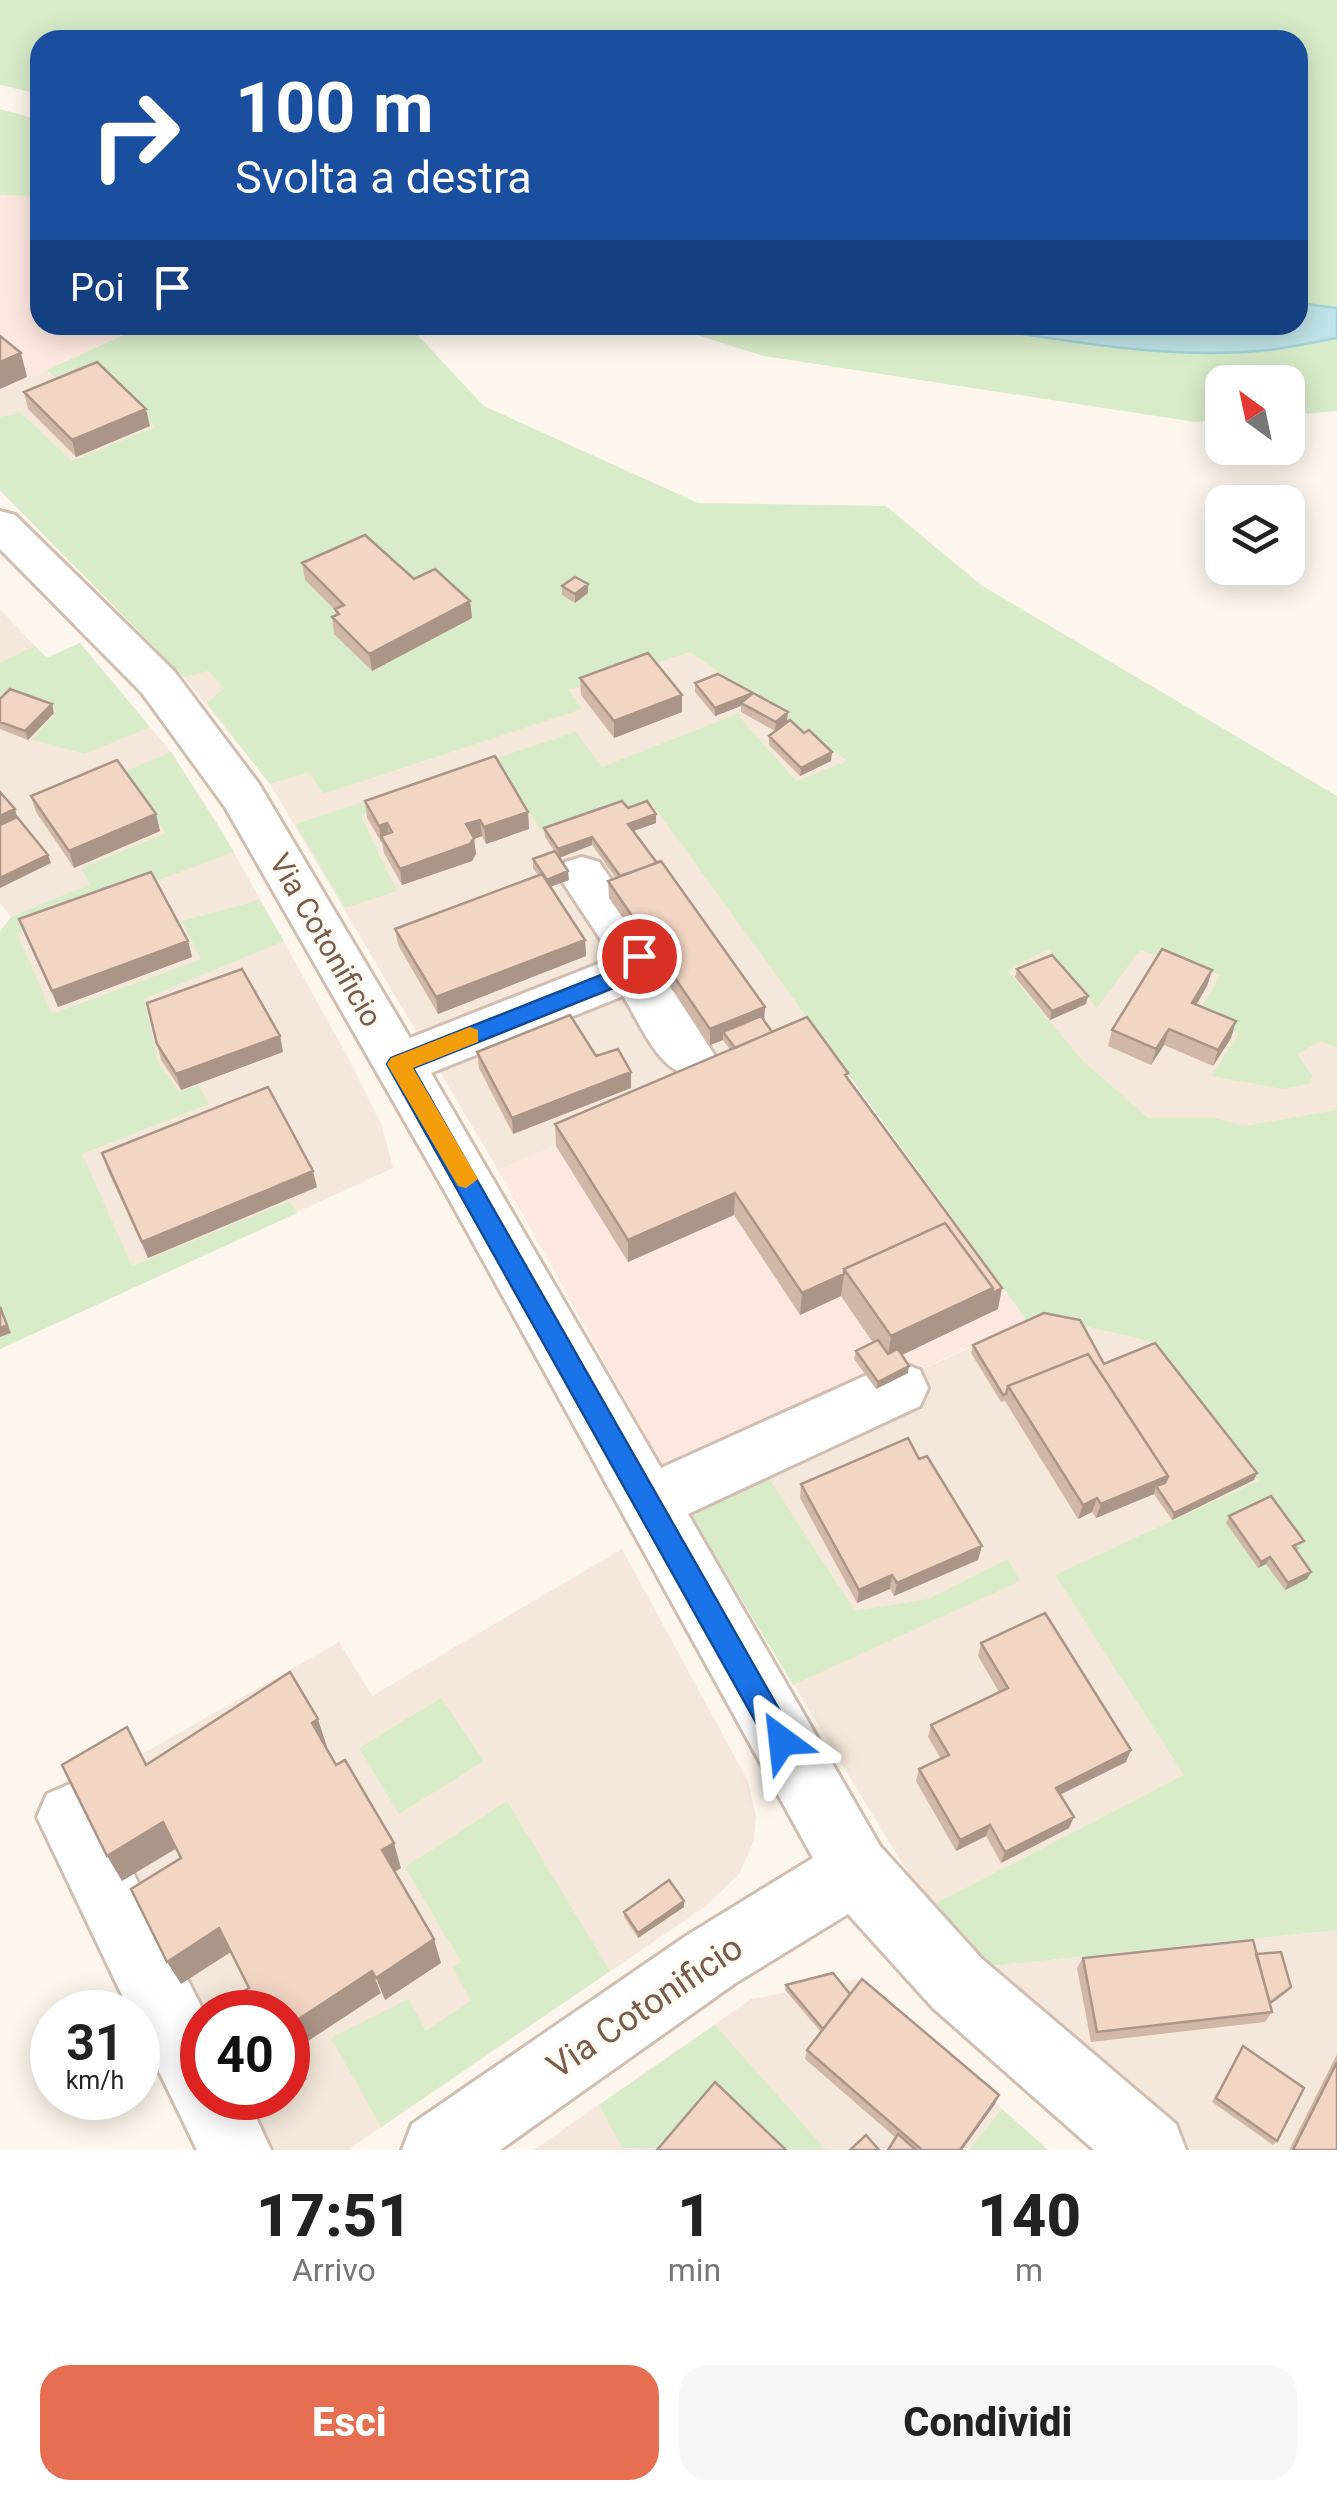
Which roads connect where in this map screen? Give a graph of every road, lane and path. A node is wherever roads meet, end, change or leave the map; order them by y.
1 (0, 524) edge
2 (582, 875) dead end
3 (633, 971) junction
4 (691, 1059) dead end
5 (399, 1064) junction
6 (899, 1388) edge
7 (647, 1504) junction
8 (70, 1817) edge
9 (856, 1870) junction
10 (180, 2040) edge
11 (220, 2120) edge
12 (236, 2150) edge
13 (438, 2150) edge
14 (1150, 2150) edge

1 - 5 street, Via Cotonificio
2 - 3 street
3 - 4 street
3 - 5 street
5 - 7 street, Via Cotonificio
6 - 7 street
7 - 9 street, Via Cotonificio
8 - 10 street
9 - 13 street, Via Cotonificio
9 - 14 street, Via Cotonificio
11 - 12 street

